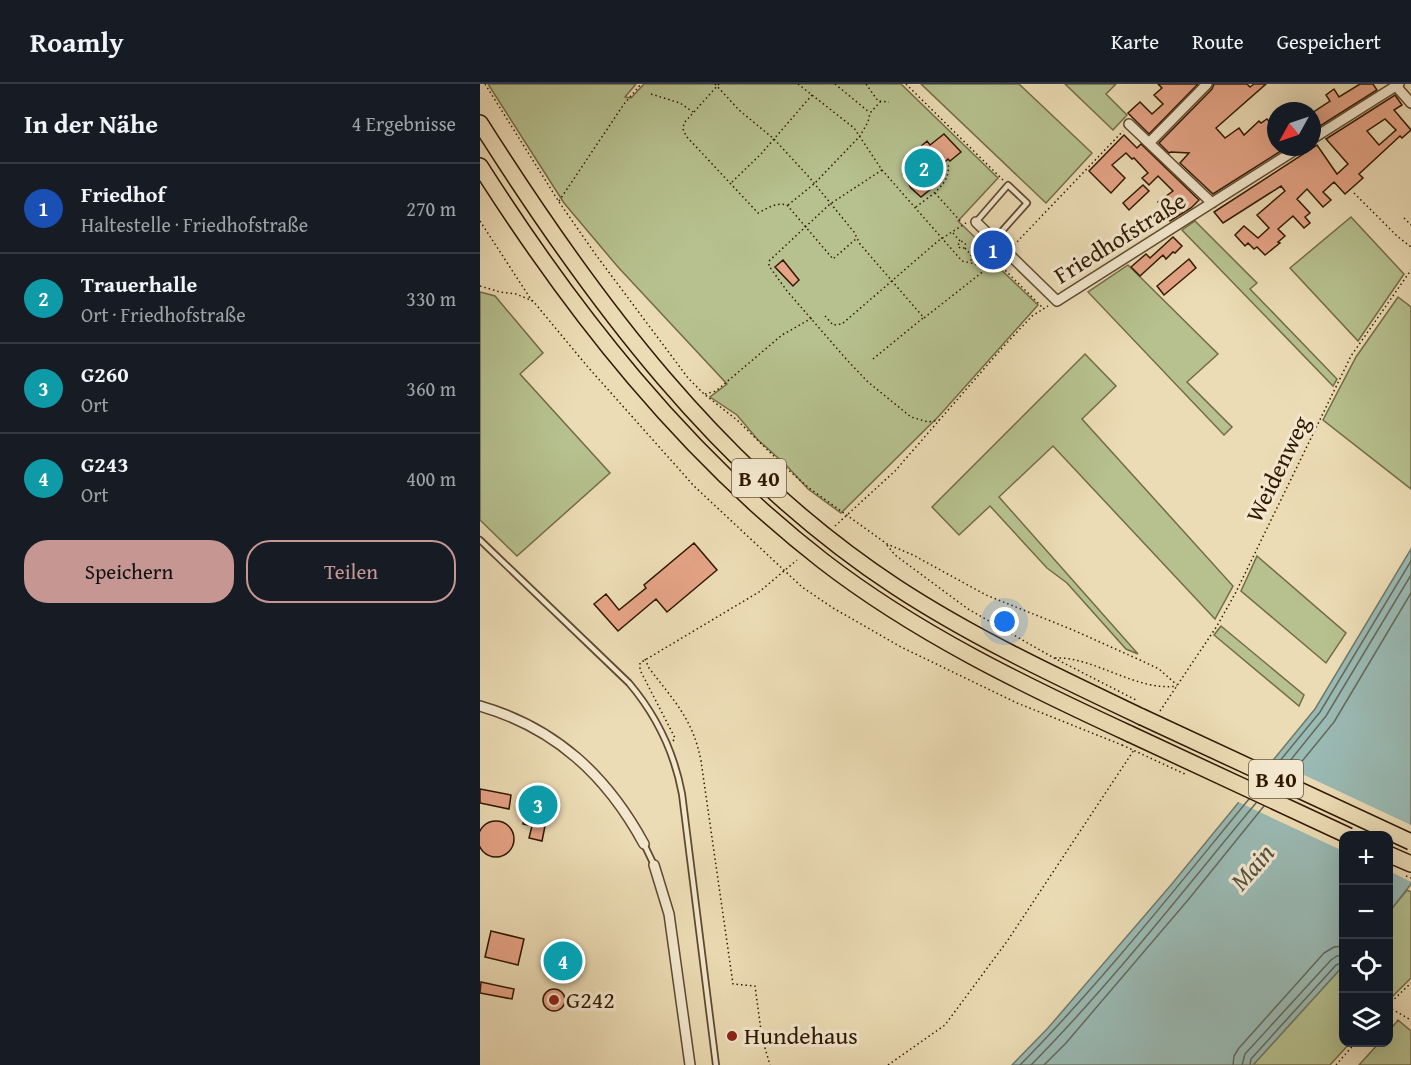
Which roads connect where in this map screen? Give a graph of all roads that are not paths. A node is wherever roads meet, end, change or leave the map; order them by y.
1 (1207, 84) edge
2 (1397, 85) edge
3 (1411, 103) edge
4 (480, 123) edge
5 (1130, 124) road end
6 (1321, 133) edge
7 (1149, 143) junction
8 (1286, 156) edge
9 (480, 166) edge
10 (1212, 203) junction
11 (976, 222) joint
12 (994, 240) junction
13 (480, 540) edge
14 (480, 706) edge
15 (1339, 832) edge
16 (1411, 842) edge
17 (644, 844) joint
18 (1393, 856) edge
19 (1411, 864) edge
20 (654, 865) joint
21 (690, 1065) edge
22 (716, 1065) edge

1 - 7 street
2 - 3 street
2 - 6 street
4 - 16 highway, B 40, bridge
5 - 7 street
7 - 10 street
8 - 10 street, Friedhofstraße
9 - 15 highway, B 40, bridge
10 - 12 street, Friedhofstraße
11 - 12 street, Friedhofstraße
11 - 12 lane
13 - 22 lane
14 - 17 street
17 - 20 lane
18 - 19 highway
20 - 21 street

